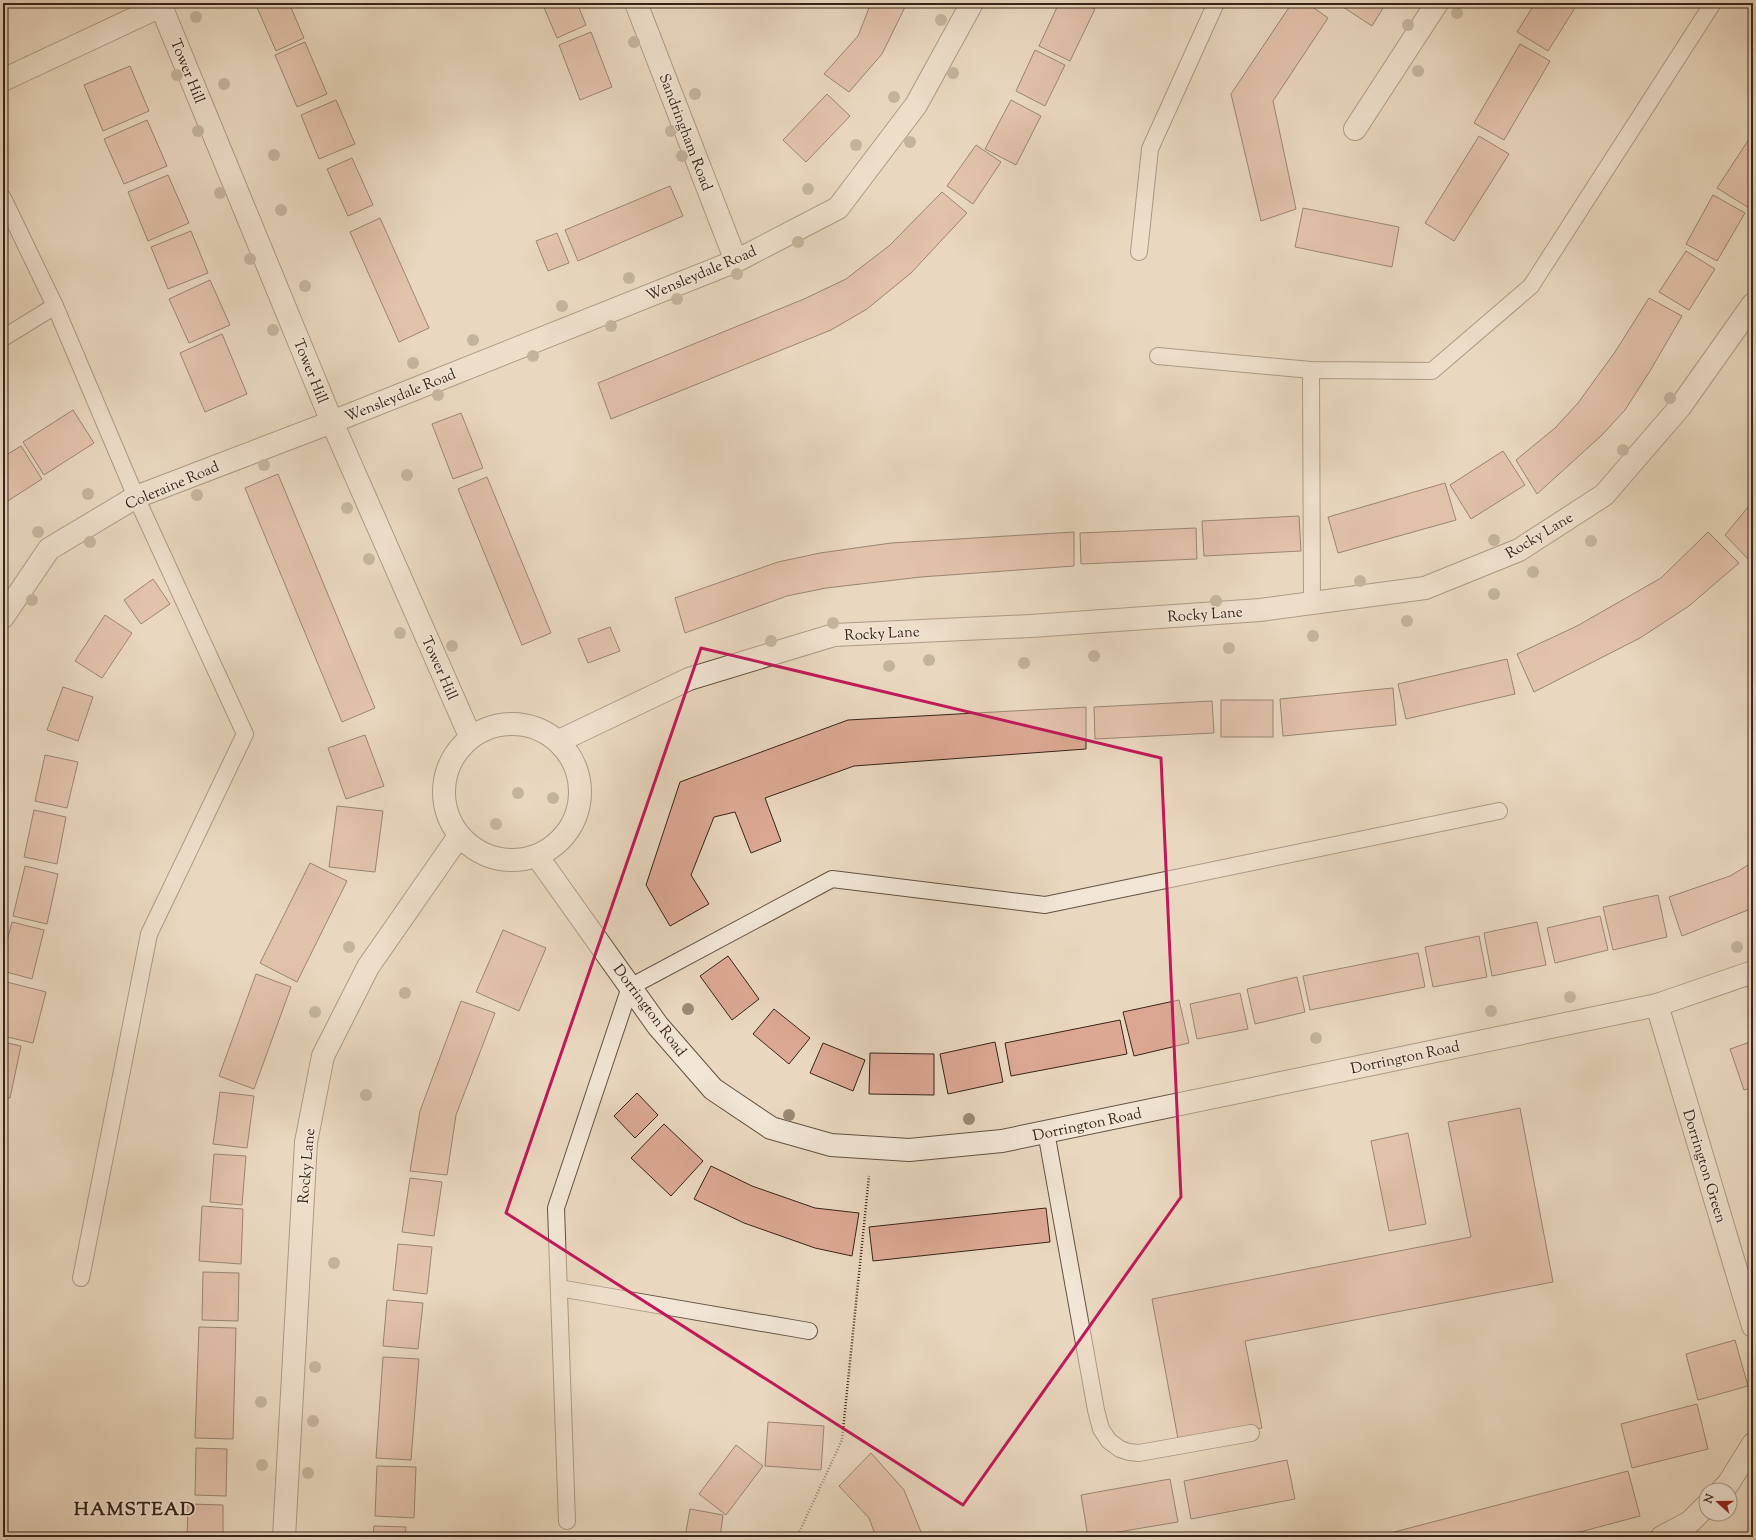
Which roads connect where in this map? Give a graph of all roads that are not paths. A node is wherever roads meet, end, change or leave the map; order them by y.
1 (636, 3) edge
2 (972, 3) edge
3 (1216, 3) edge
4 (1438, 3) edge
5 (1712, 3) edge
6 (160, 4) edge
7 (3, 80) edge
8 (1355, 129) dead end
9 (3, 198) edge
10 (1139, 252) dead end
11 (736, 261) junction
12 (1753, 304) edge
13 (55, 306) junction
14 (3, 338) edge
15 (1158, 356) dead end
16 (1311, 370) junction
17 (332, 422) junction
18 (136, 497) junction
19 (1312, 603) junction
20 (3, 617) edge
21 (470, 736) junction
22 (559, 741) junction
23 (1499, 811) dead end
24 (459, 836) junction
25 (537, 856) junction
26 (1753, 972) edge
27 (630, 987) junction
28 (1657, 1005) junction
29 (1046, 1132) junction
30 (81, 1278) dead end
31 (559, 1288) junction
32 (1753, 1326) edge
33 (809, 1332) dead end
34 (1251, 1433) dead end
35 (1753, 1444) edge
36 (1729, 1482) edge
37 (1698, 1514) edge
38 (568, 1521) dead end
39 (284, 1537) edge
40 (1662, 1537) edge

1 - 11 street, Sandringham Road
2 - 11 street, Wensleydale Road
3 - 10 lane
4 - 8 street
5 - 16 lane
6 - 7 street
6 - 17 street, Tower Hill
9 - 13 lane
11 - 17 street, Wensleydale Road
12 - 19 street, Rocky Lane
13 - 14 lane
13 - 18 lane
15 - 16 lane
16 - 19 lane
17 - 18 street, Coleraine Road
17 - 21 street, Tower Hill
18 - 20 street, Coleraine Road
18 - 30 lane
19 - 22 street, Rocky Lane
21 - 22 street
21 - 24 street
22 - 25 street
23 - 27 lane
24 - 25 street
24 - 39 street, Rocky Lane
25 - 27 street, Dorrington Road
26 - 28 street, Dorrington Road
27 - 29 street, Dorrington Road
27 - 31 lane
28 - 29 street, Dorrington Road
28 - 32 street, Dorrington Green
29 - 34 lane
31 - 33 lane
31 - 38 lane
35 - 36 street
37 - 40 street

